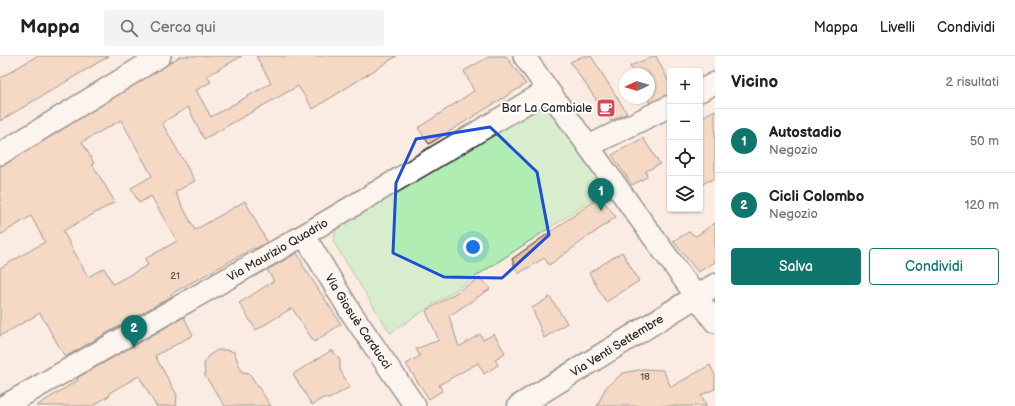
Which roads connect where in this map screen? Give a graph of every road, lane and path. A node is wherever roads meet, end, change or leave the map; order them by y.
1 (160, 56) edge
2 (524, 56) edge
3 (715, 83) edge
4 (703, 89) edge
5 (548, 90) junction
6 (667, 107) edge
7 (589, 146) junction
8 (0, 154) edge
9 (304, 234) junction
10 (715, 285) edge
11 (697, 296) junction
12 (715, 322) edge
13 (4, 406) edge
14 (415, 406) edge
15 (519, 406) edge

1 - 8 street
2 - 5 street
3 - 4 street
5 - 7 street
5 - 9 street, Via Maurizio Quadrio
6 - 7 street
7 - 11 street
9 - 13 street, Via Maurizio Quadrio
9 - 14 street, Via Giosuè Carducci
10 - 11 street, Via Venti Settembre
11 - 12 street
11 - 15 street, Via Venti Settembre

